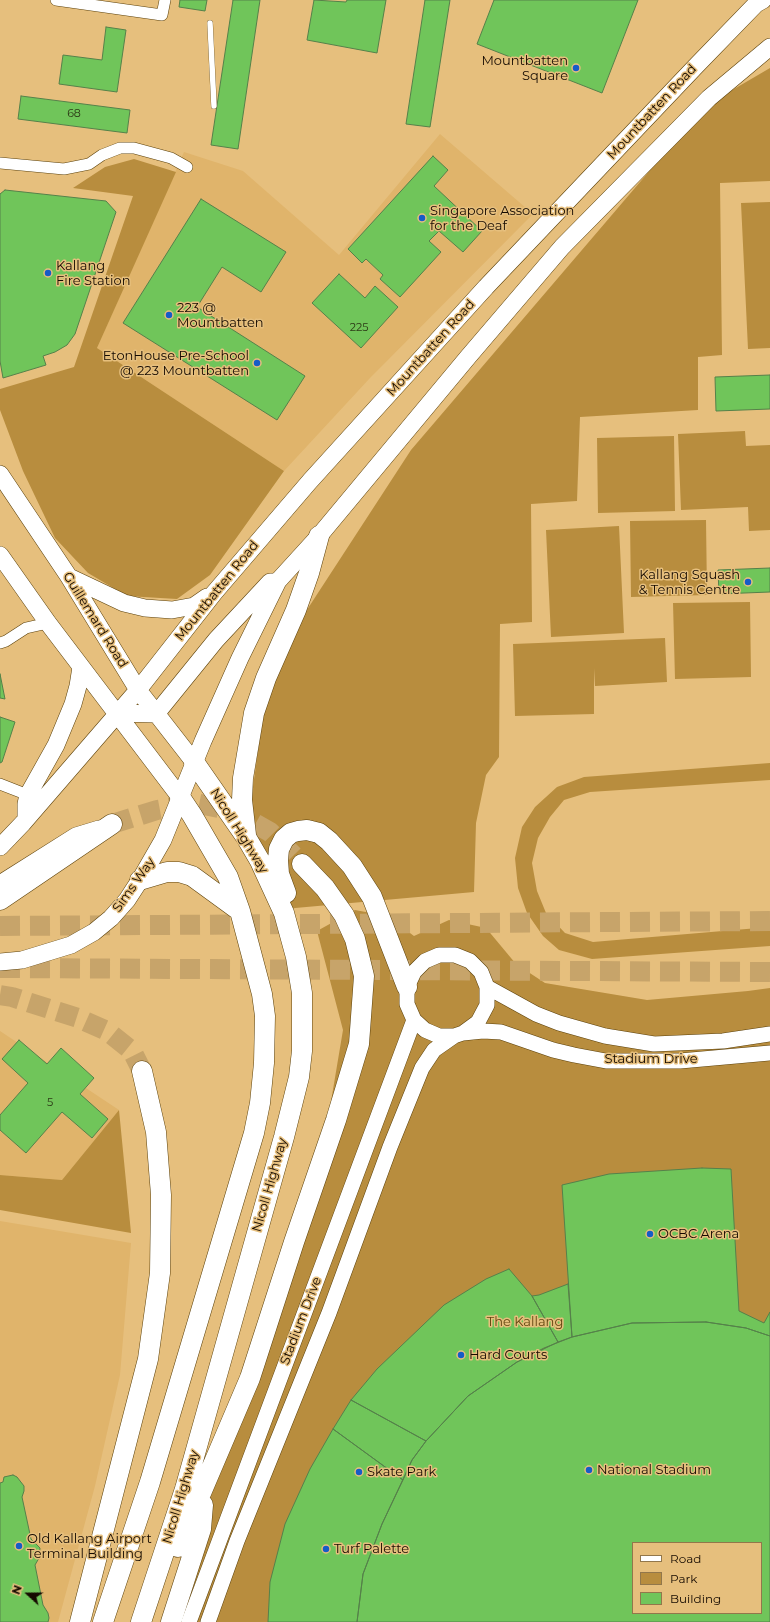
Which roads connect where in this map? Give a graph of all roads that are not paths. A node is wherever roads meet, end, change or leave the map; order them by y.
1 (56, 0) edge
2 (164, 0) edge
3 (760, 1) edge
4 (210, 23) dead end
5 (770, 48) edge
6 (214, 106) dead end
7 (0, 163) edge
8 (187, 167) dead end
9 (0, 474) edge
10 (319, 536) junction
11 (0, 555) edge
12 (69, 577) junction
13 (278, 581) junction
14 (214, 593) junction
15 (48, 624) junction
16 (0, 643) edge
17 (76, 661) junction
18 (138, 690) junction
19 (117, 713) junction
20 (156, 714) junction
21 (194, 762) junction
22 (0, 784) edge
23 (28, 795) junction
24 (180, 797) junction
25 (26, 818) junction
26 (112, 824) joint
27 (246, 837) junction
28 (0, 847) edge
29 (302, 864) tunnel mouth
30 (140, 880) junction
31 (0, 884) edge
32 (0, 900) edge
33 (240, 911) junction
34 (0, 963) edge
35 (407, 987) junction
36 (487, 987) junction
37 (414, 1020) junction
38 (770, 1034) edge
39 (303, 1035) junction
40 (459, 1035) junction
41 (770, 1053) edge
42 (142, 1071) tunnel mouth
43 (205, 1483) junction
44 (80, 1622) edge
45 (103, 1622) edge
46 (142, 1622) edge
47 (146, 1622) edge
48 (171, 1622) edge
49 (189, 1622) edge
50 (208, 1622) edge

1 - 2 street
3 - 14 main road, Mountbatten Road
4 - 6 lane
5 - 10 main road
7 - 8 street
9 - 12 main road, Guillemard Road
10 - 13 main road
10 - 27 highway
11 - 15 main road
12 - 14 main road
12 - 18 main road, Guillemard Road
13 - 20 main road
13 - 21 main road
14 - 18 main road, Mountbatten Road
15 - 16 street
15 - 17 main road
17 - 19 main road
17 - 23 main road
18 - 19 main road, Mountbatten Road
18 - 20 main road, Guillemard Road
19 - 20 main road
19 - 24 main road
19 - 25 main road
20 - 21 main road, Guillemard Road
21 - 24 main road, Sims Way
21 - 27 highway, Nicoll Highway
22 - 23 street
23 - 25 main road
24 - 30 main road, Sims Way
24 - 33 highway
25 - 28 main road
26 - 31 main road
26 - 32 highway
27 - 39 highway, Nicoll Highway
29 - 43 highway
30 - 33 highway
30 - 34 main road, Sims Way
33 - 45 highway
35 - 36 street, Stadium Drive
35 - 37 street
35 - 39 highway
36 - 38 street, Stadium Drive
36 - 40 street, Stadium Drive
37 - 40 street, Stadium Drive
37 - 49 street, Stadium Drive
39 - 46 highway, Nicoll Highway
40 - 41 street, Stadium Drive
40 - 50 street, Stadium Drive
42 - 44 highway
43 - 47 highway
43 - 48 highway

